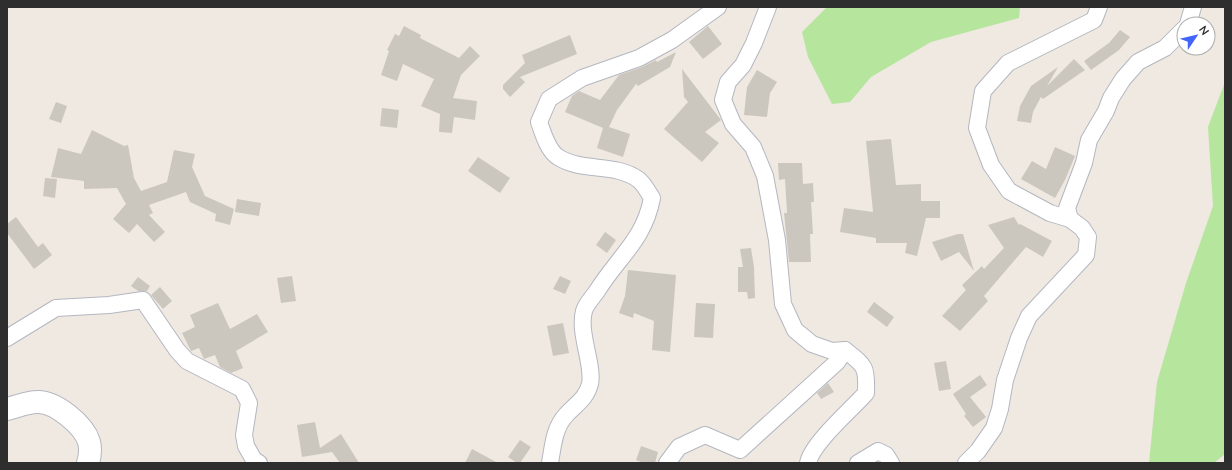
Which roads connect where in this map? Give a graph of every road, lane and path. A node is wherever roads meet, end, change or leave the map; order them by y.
1 (718, 7) edge
2 (768, 7) edge
3 (1099, 7) edge
4 (1176, 37) edge
5 (1070, 219) junction
6 (7, 338) edge
7 (845, 350) junction
8 (7, 409) edge
9 (88, 463) edge
10 (259, 463) edge
11 (550, 463) edge
12 (667, 463) edge
13 (808, 463) edge
14 (858, 463) edge
15 (891, 463) edge
16 (966, 463) edge

1 - 11 street
2 - 7 street
3 - 5 street
4 - 5 street
5 - 16 street
6 - 10 street
7 - 12 street
7 - 13 street
8 - 9 main road
14 - 15 street

